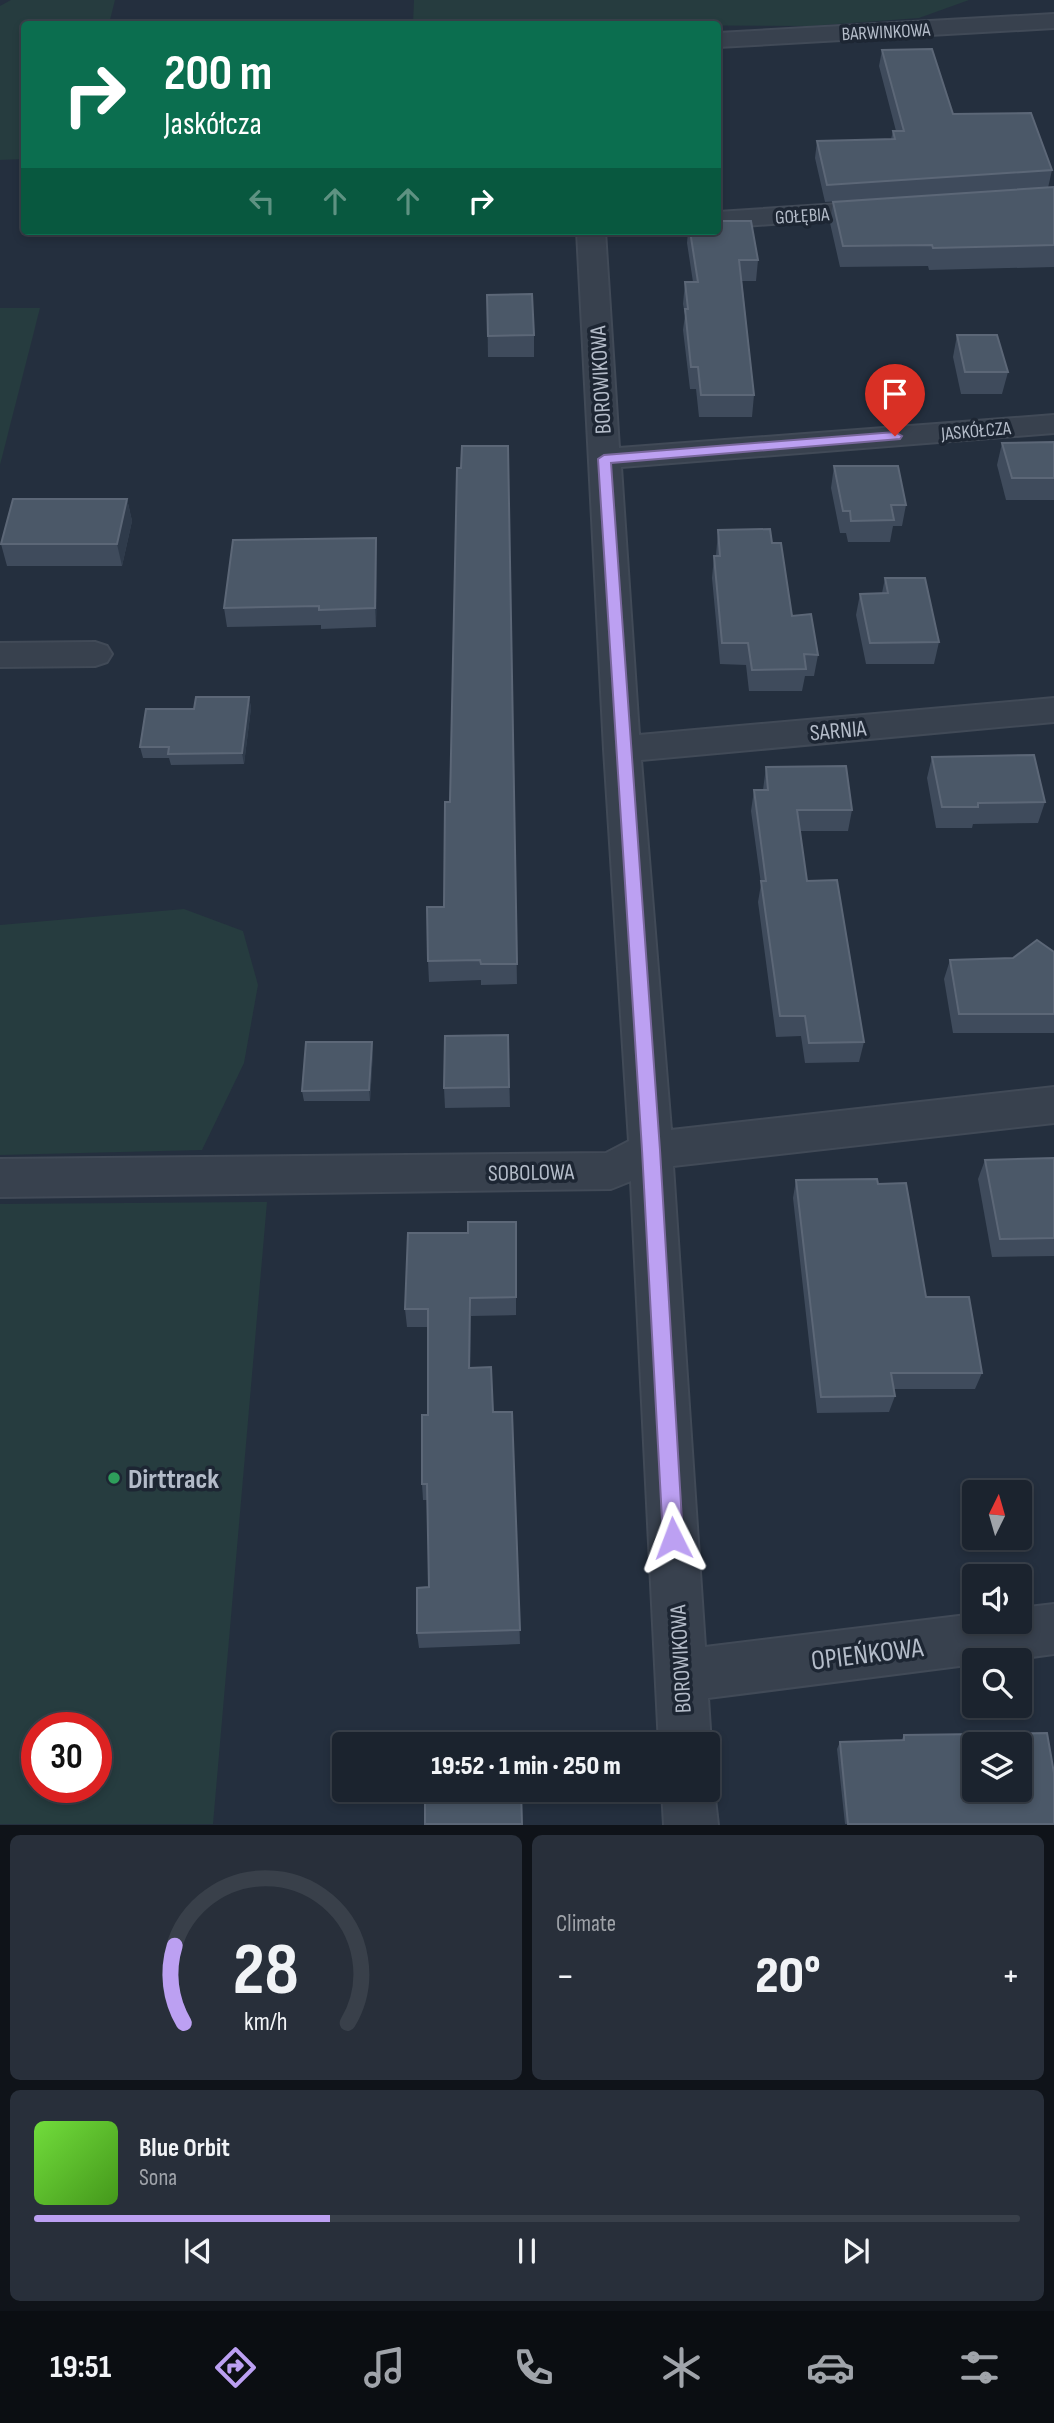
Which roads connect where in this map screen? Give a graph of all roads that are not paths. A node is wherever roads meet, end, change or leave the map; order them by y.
1 (1054, 21) edge
2 (721, 40) edge
3 (906, 208) edge
4 (721, 220) edge
5 (591, 235) edge
6 (1054, 424) edge
7 (604, 459) junction
8 (95, 654) dead end
9 (0, 655) edge
10 (1054, 710) edge
11 (622, 749) junction
12 (1054, 1105) edge
13 (651, 1150) junction
14 (0, 1178) edge
15 (1054, 1629) edge
16 (681, 1676) junction
17 (684, 1732) edge
18 (689, 1802) edge
19 (691, 1825) edge

1 - 2 street, BARWINKOWA
3 - 4 street, GOŁĘBIA
5 - 7 street, BOROWIKOWA
6 - 7 street, JASKÓŁCZA
7 - 11 street, BOROWIKOWA
8 - 9 street
10 - 11 street, SARNIA
11 - 13 street, BOROWIKOWA
12 - 13 street, SOBOLOWA
13 - 14 street, SOBOLOWA
13 - 16 street, BOROWIKOWA
15 - 16 street, OPIEŃKOWA
16 - 17 street, BOROWIKOWA
18 - 19 street

